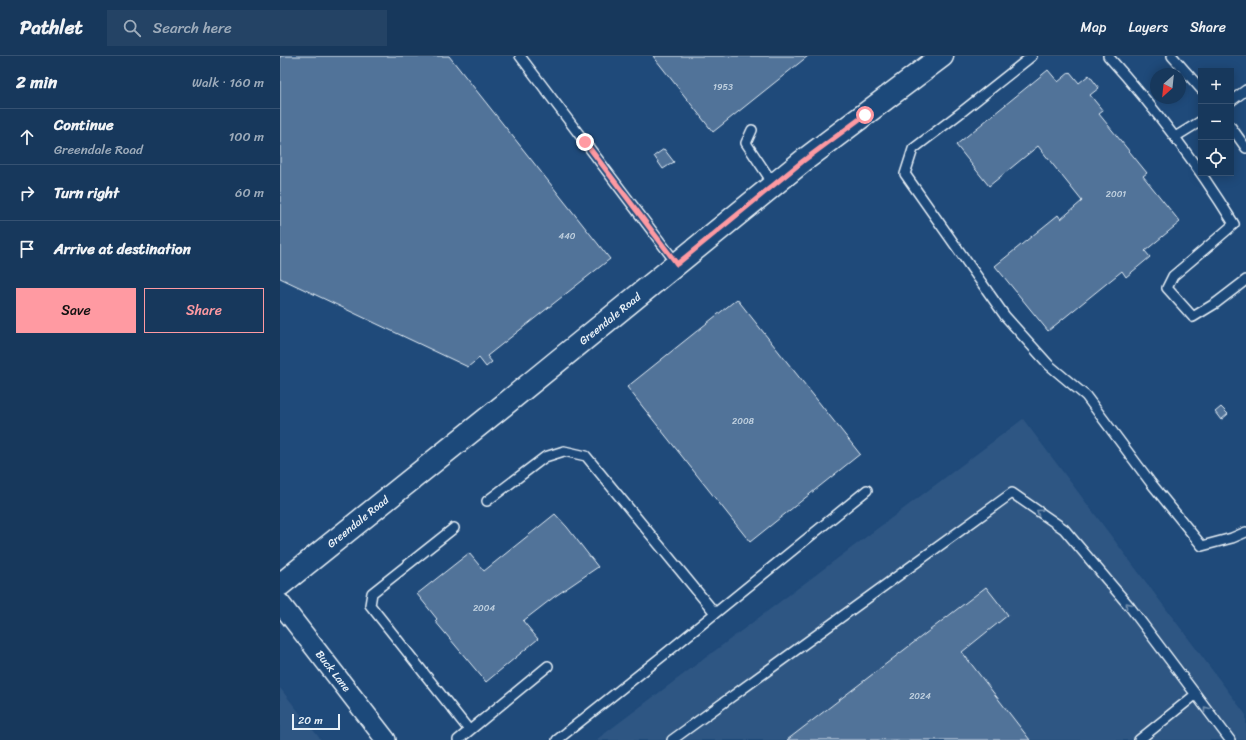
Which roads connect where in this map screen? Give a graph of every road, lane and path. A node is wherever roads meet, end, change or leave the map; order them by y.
1 (520, 56) edge
2 (942, 56) edge
3 (1032, 56) edge
4 (1108, 56) edge
5 (1172, 56) edge
6 (1198, 86) edge
7 (1246, 90) edge
8 (1234, 99) edge
9 (1198, 123) edge
10 (752, 130) dead end
11 (1234, 131) edge
12 (1174, 137) junction
13 (1246, 148) edge
14 (774, 185) junction
15 (677, 264) junction
16 (1246, 280) edge
17 (867, 490) dead end
18 (487, 501) dead end
19 (454, 528) dead end
20 (1246, 532) edge
21 (280, 585) edge
22 (280, 603) edge
23 (715, 613) junction
24 (548, 666) dead end
25 (1195, 695) junction
26 (469, 730) junction
27 (386, 740) edge
28 (458, 740) edge
29 (557, 740) edge
30 (672, 740) edge
31 (1139, 740) edge
32 (1230, 740) edge

1 - 15 lane
2 - 14 street, Greendale Road
3 - 20 lane
4 - 12 lane
5 - 6 lane
7 - 8 lane
9 - 12 lane
10 - 14 lane
11 - 13 lane
12 - 16 lane
14 - 15 street, Greendale Road
15 - 21 street, Greendale Road
17 - 23 lane
18 - 23 lane
19 - 26 lane
22 - 27 street, Buck Lane
23 - 29 lane
24 - 26 lane
25 -> 30 lane
25 - 31 lane
32 -> 25 lane
26 - 28 lane

